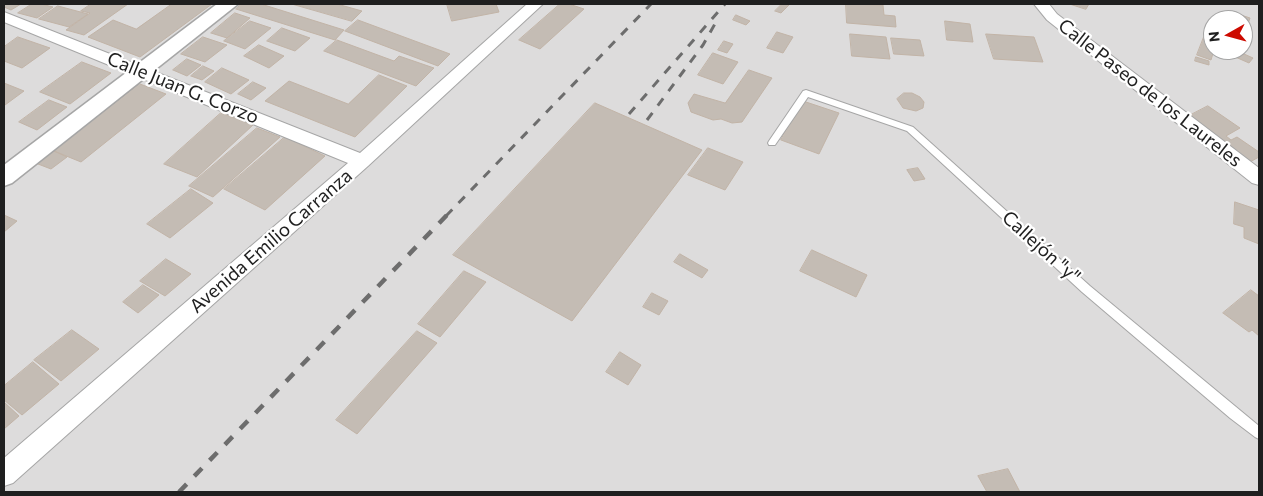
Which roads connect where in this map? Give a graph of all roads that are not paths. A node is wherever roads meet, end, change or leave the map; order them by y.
1 (229, 4) edge
2 (536, 4) edge
3 (1041, 5) edge
4 (4, 17) edge
5 (142, 71) junction
6 (772, 143) dead end
7 (362, 161) junction
8 (4, 177) edge
9 (1259, 178) edge
10 (1259, 433) edge
11 (4, 474) edge

1 - 5 street
2 - 7 street, Avenida Emilio Carranza
3 - 9 street, Calle Paseo de los Laureles
4 - 5 street, Calle Juan G. Corzo
5 - 7 street, Calle Juan G. Corzo
5 - 8 street
6 - 10 lane, Callejón "y"
7 - 11 street, Avenida Emilio Carranza

